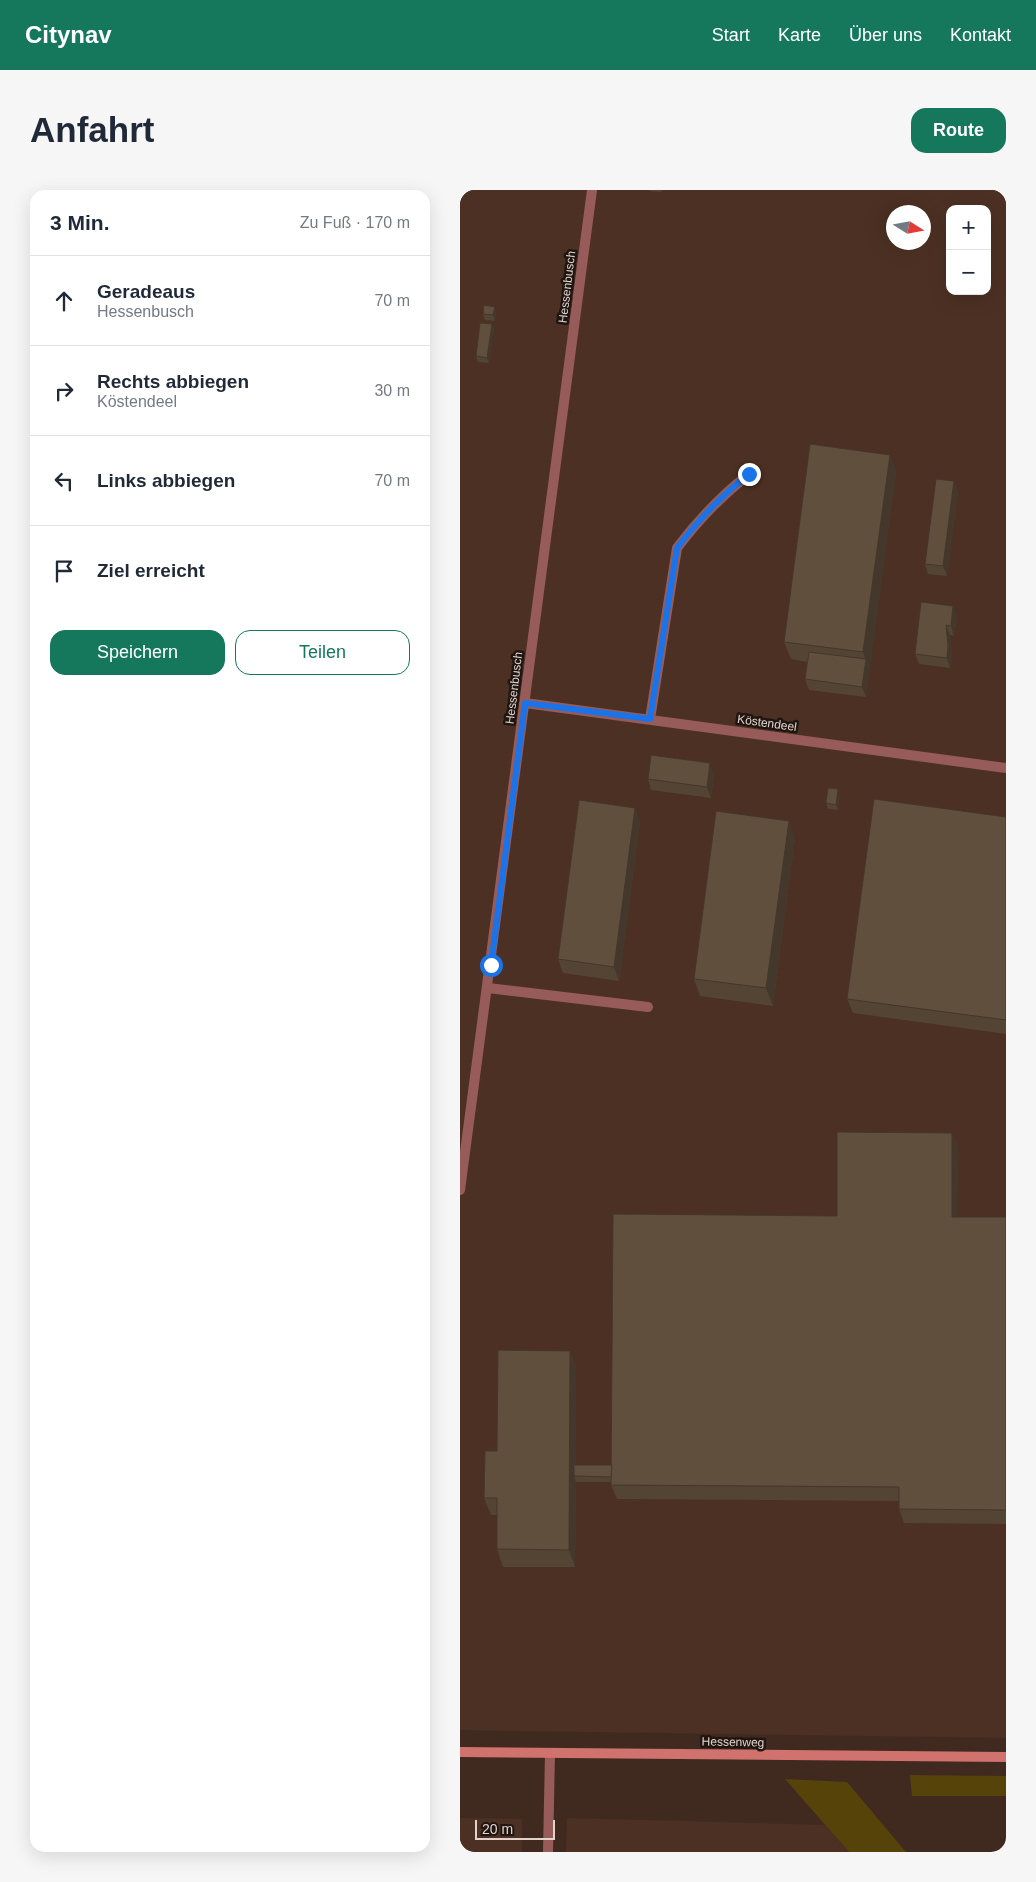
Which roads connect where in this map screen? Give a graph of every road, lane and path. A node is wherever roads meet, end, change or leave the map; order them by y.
1 (592, 190) edge
2 (749, 474) dead end
3 (525, 703) junction
4 (650, 719) junction
5 (1006, 768) edge
6 (488, 988) junction
7 (648, 1007) dead end
8 (460, 1190) edge
9 (460, 1752) edge
10 (550, 1752) junction
11 (1006, 1757) edge
12 (548, 1852) edge

1 - 3 street, Hessenbusch
2 - 4 street
3 - 4 street, Köstendeel
3 - 6 street, Hessenbusch
4 - 5 street, Köstendeel
6 - 7 street
6 - 8 street, Hessenbusch
9 - 10 street, Hessenweg
10 - 11 street, Hessenweg
10 - 12 street

